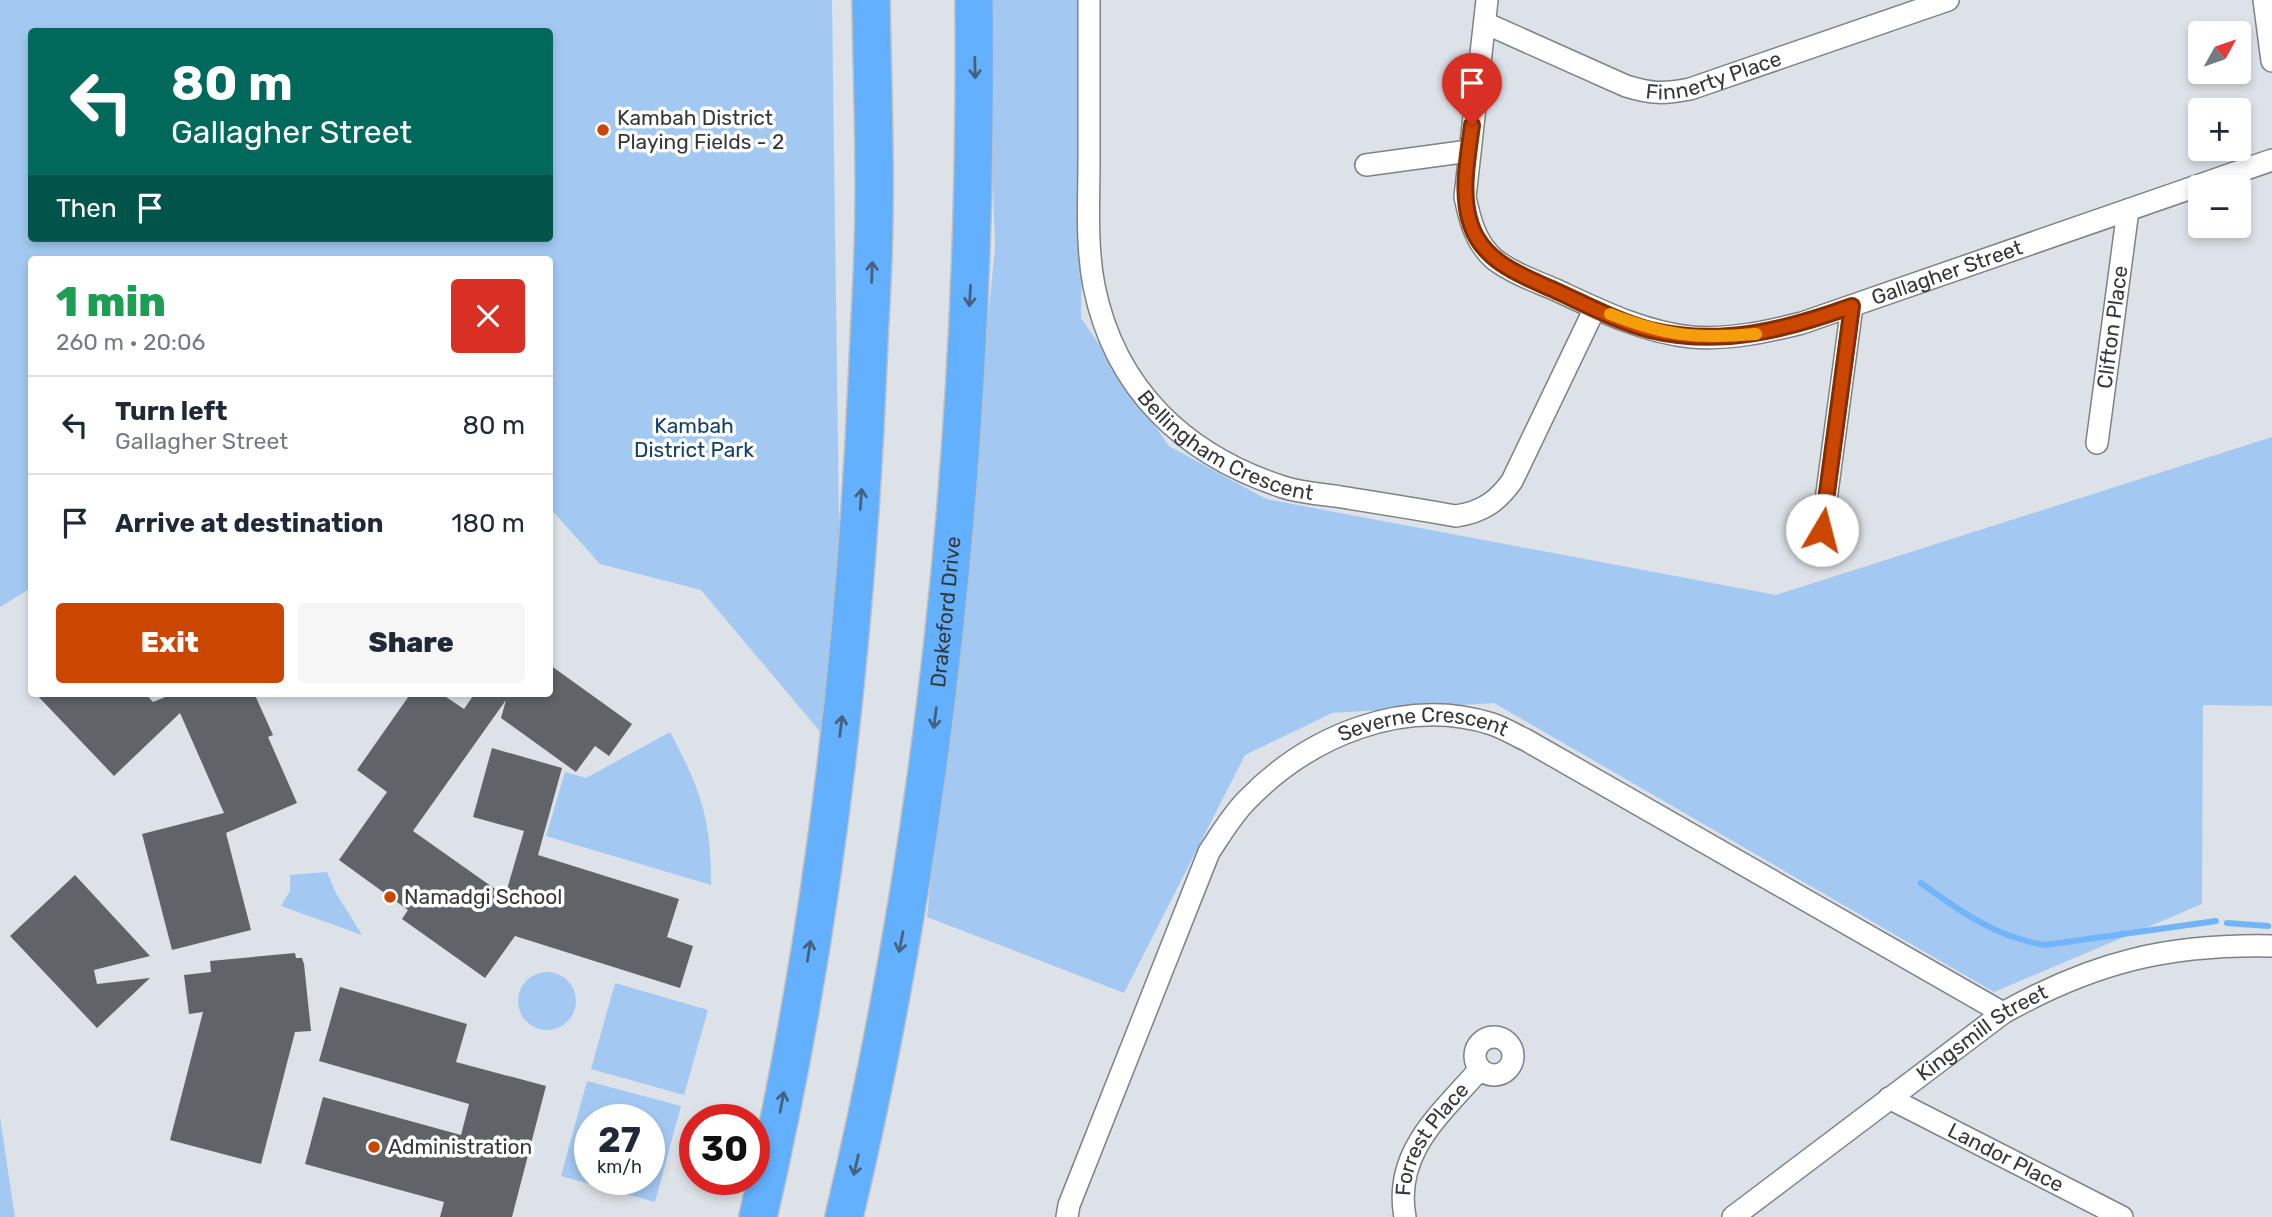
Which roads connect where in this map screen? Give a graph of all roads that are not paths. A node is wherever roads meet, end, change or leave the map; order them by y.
1 (871, 0) edge
2 (974, 0) edge
3 (1089, 0) edge
4 (1487, 0) edge
5 (1948, 0) edge
6 (2264, 0) edge
7 (1485, 23) junction
8 (2272, 61) edge
9 (1469, 151) junction
10 (2272, 160) edge
11 (1366, 165) dead end
12 (2128, 210) junction
13 (1852, 306) junction
14 (1595, 308) junction
15 (2097, 443) dead end
16 (1822, 530) dead end
17 (2272, 946) edge
18 (2003, 1013) junction
19 (1480, 1069) dead end
20 (1889, 1098) junction
21 (758, 1217) edge
22 (844, 1217) edge
23 (1067, 1217) edge
24 (1405, 1217) edge
25 (1733, 1217) edge
26 (2122, 1217) edge

21 -> 1 highway
2 -> 22 highway, Drakeford Drive
3 - 14 street, Bellingham Crescent
4 - 7 street, Gallagher Street
5 - 7 street, Finnerty Place
6 - 8 street
7 - 9 street, Gallagher Street
9 - 11 street
9 - 14 street, Gallagher Street
10 - 12 street, Gallagher Street
12 - 13 street, Gallagher Street
12 - 15 street, Clifton Place
13 - 14 street, Gallagher Street
13 - 16 street
17 - 18 street, Kingsmill Street
18 - 20 street, Kingsmill Street
18 - 23 street, Severne Crescent
19 - 24 street, Forrest Place
20 - 25 street, Kingsmill Street
20 - 26 street, Landor Place

